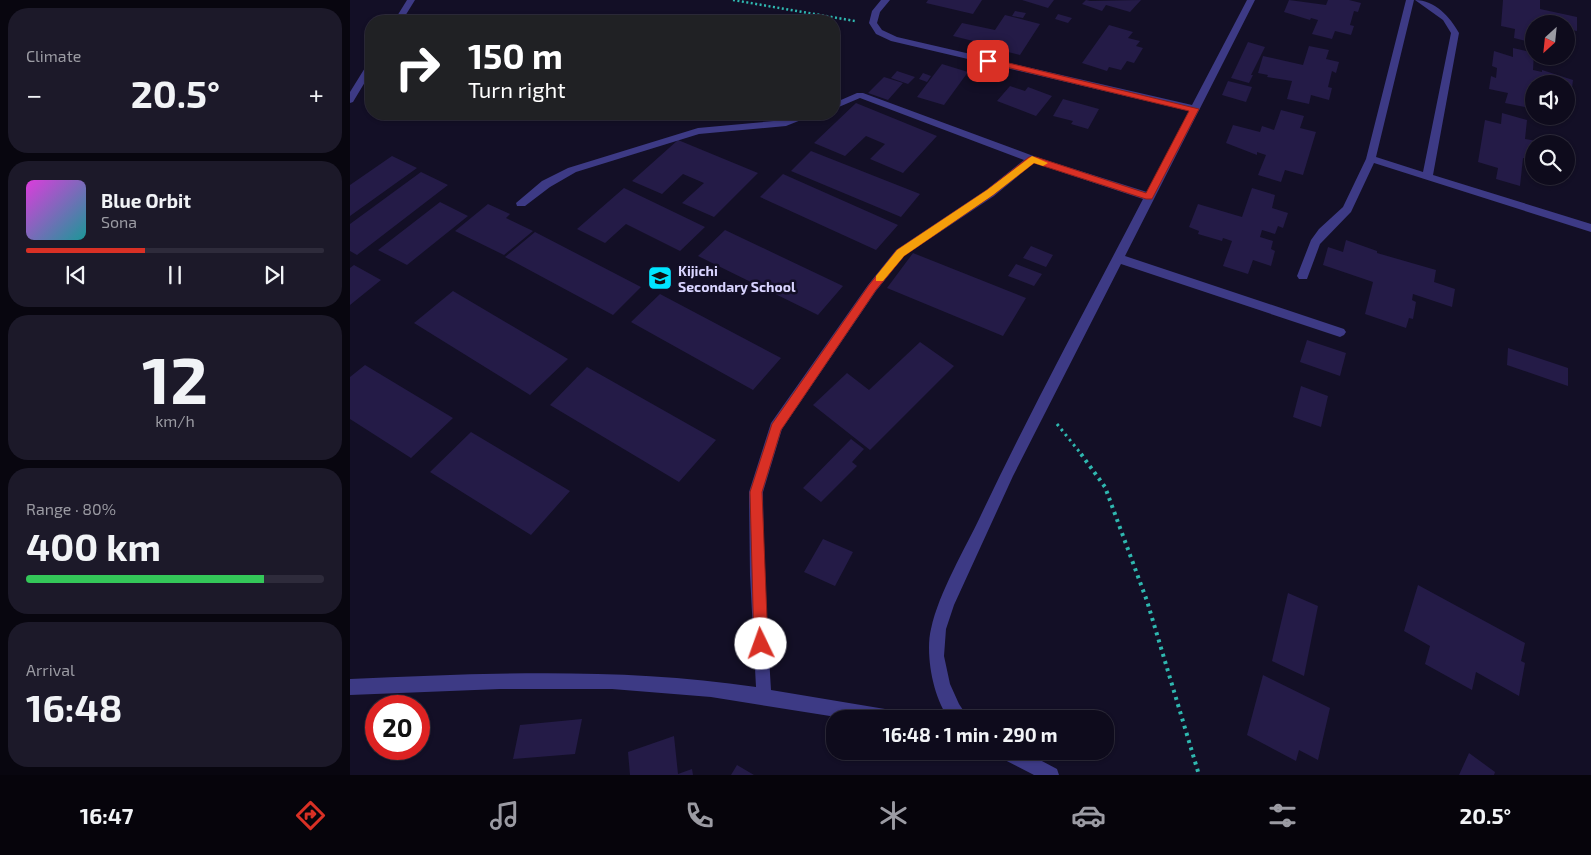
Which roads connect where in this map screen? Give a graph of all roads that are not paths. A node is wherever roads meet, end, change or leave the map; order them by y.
1 (411, 0) edge
2 (886, 0) edge
3 (1250, 0) edge
4 (1410, 0) edge
5 (1419, 0) edge
6 (402, 15) edge
7 (365, 75) edge
8 (350, 100) edge
9 (840, 104) edge
10 (1194, 109) junction
11 (794, 120) edge
12 (1032, 159) junction
13 (1371, 159) junction
14 (1427, 177) junction
15 (1149, 197) junction
16 (521, 203) dead end
17 (1591, 228) edge
18 (1117, 258) junction
19 (1302, 276) dead end
20 (1340, 332) dead end
21 (350, 687) edge
22 (764, 697) junction
23 (843, 710) edge
24 (953, 710) edge
25 (1022, 760) edge
26 (1051, 775) edge

1 - 6 street
2 - 10 street
3 - 10 street
4 - 13 street
5 - 14 street
7 - 8 street
9 - 12 street
10 - 15 street
11 - 16 street
12 - 15 street
12 - 22 street
13 - 14 street
13 - 19 street
14 - 17 street
15 - 18 street
18 - 20 street
18 - 24 street
21 - 22 street
22 - 23 street
25 - 26 street

